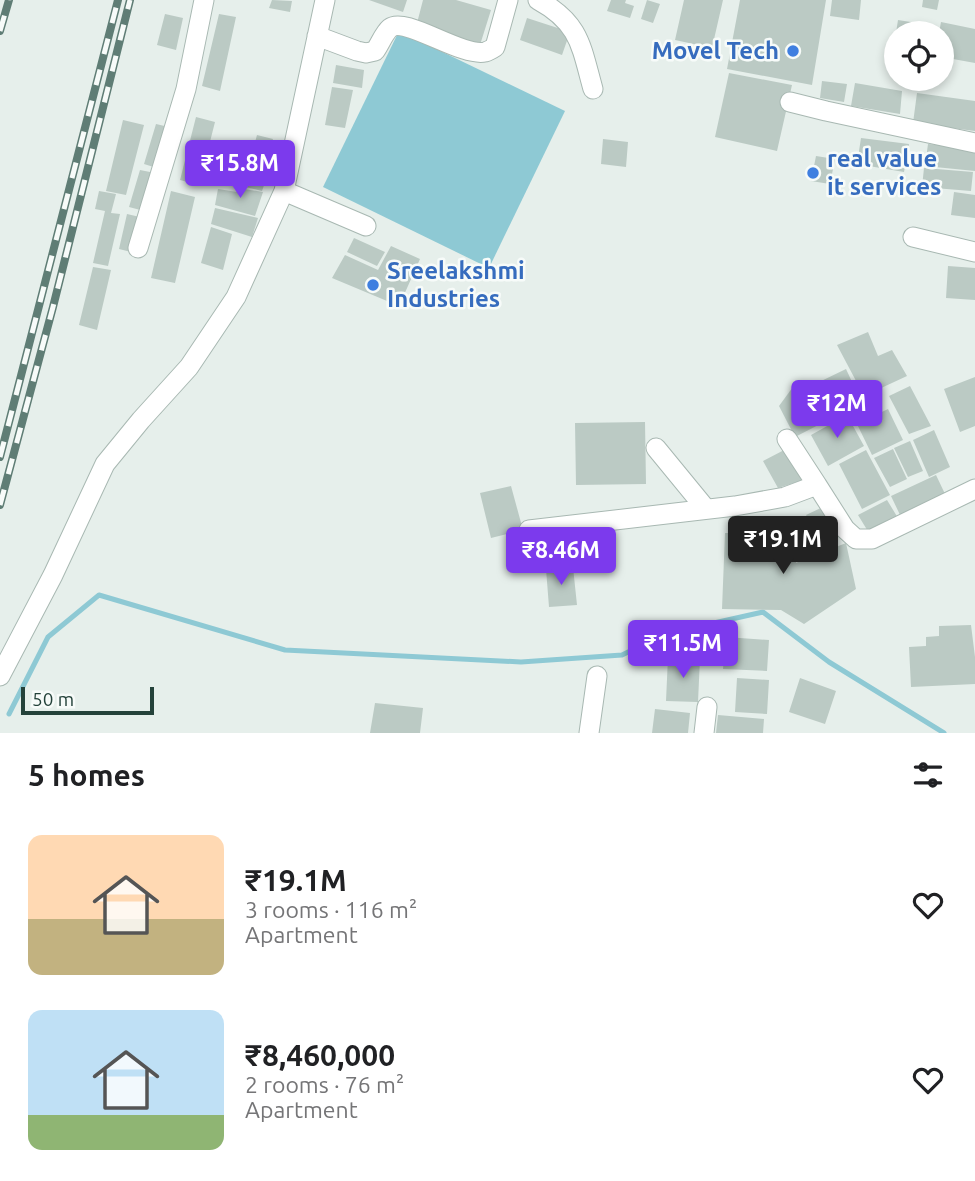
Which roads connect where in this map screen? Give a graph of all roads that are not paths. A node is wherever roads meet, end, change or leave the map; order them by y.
1 (204, 0) edge
2 (325, 0) edge
3 (508, 0) edge
4 (538, 0) edge
5 (317, 36) junction
6 (593, 89) dead end
7 (790, 102) dead end
8 (975, 143) edge
9 (284, 191) junction
10 (366, 226) dead end
11 (913, 237) dead end
12 (138, 248) dead end
13 (975, 252) edge
14 (787, 439) dead end
15 (656, 449) dead end
16 (817, 485) junction
17 (975, 489) edge
18 (706, 509) junction
19 (529, 530) dead end
20 (0, 676) edge
21 (597, 676) dead end
22 (707, 707) dead end
23 (589, 733) edge
24 (705, 733) edge

1 - 12 street
2 - 5 street
3 - 5 street
4 - 6 street
5 - 9 street
7 - 8 street
9 - 10 street
9 - 20 street
11 - 13 street
14 - 16 street
15 - 18 street
16 - 17 street
16 - 18 street
18 - 19 street
21 - 23 street
22 - 24 street

